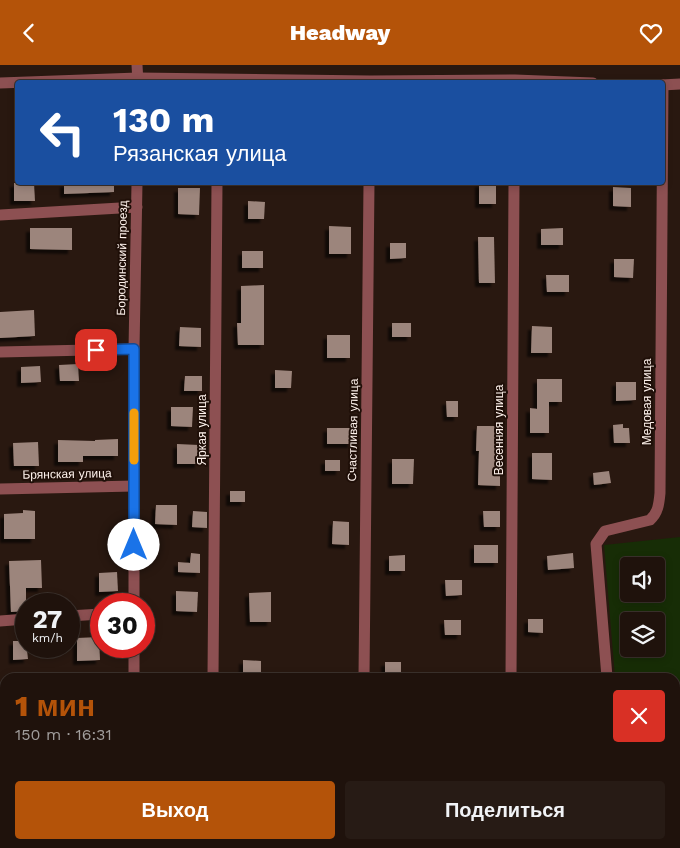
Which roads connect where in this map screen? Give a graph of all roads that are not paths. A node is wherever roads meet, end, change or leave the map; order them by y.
1 (137, 65) edge
2 (138, 80) edge
3 (0, 83) edge
4 (15, 83) edge
5 (680, 84) edge
6 (665, 85) edge
7 (137, 185) edge
8 (217, 185) edge
9 (369, 185) edge
10 (514, 185) edge
11 (662, 185) edge
12 (137, 207) junction
13 (0, 215) edge
14 (134, 349) junction
15 (0, 353) edge
16 (134, 486) junction
17 (0, 489) edge
18 (134, 593) edge
19 (15, 620) edge
20 (0, 621) edge
21 (134, 658) edge
22 (134, 673) edge
23 (213, 673) edge
24 (364, 673) edge
25 (511, 673) edge
26 (608, 673) edge

1 - 2 street
3 - 4 street
5 - 6 street
7 - 12 street, Бородинский проезд
8 - 23 street, Яркая улица
9 - 24 street, Счастливая улица
10 - 25 street, Весенняя улица
11 - 26 street, Медовая улица
12 - 13 street
12 - 14 street, Бородинский проезд
14 - 15 street
14 - 16 street, Бородинский проезд
16 - 17 street, Брянская улица
16 - 18 street, Бородинский проезд
19 - 20 street
21 - 22 street

